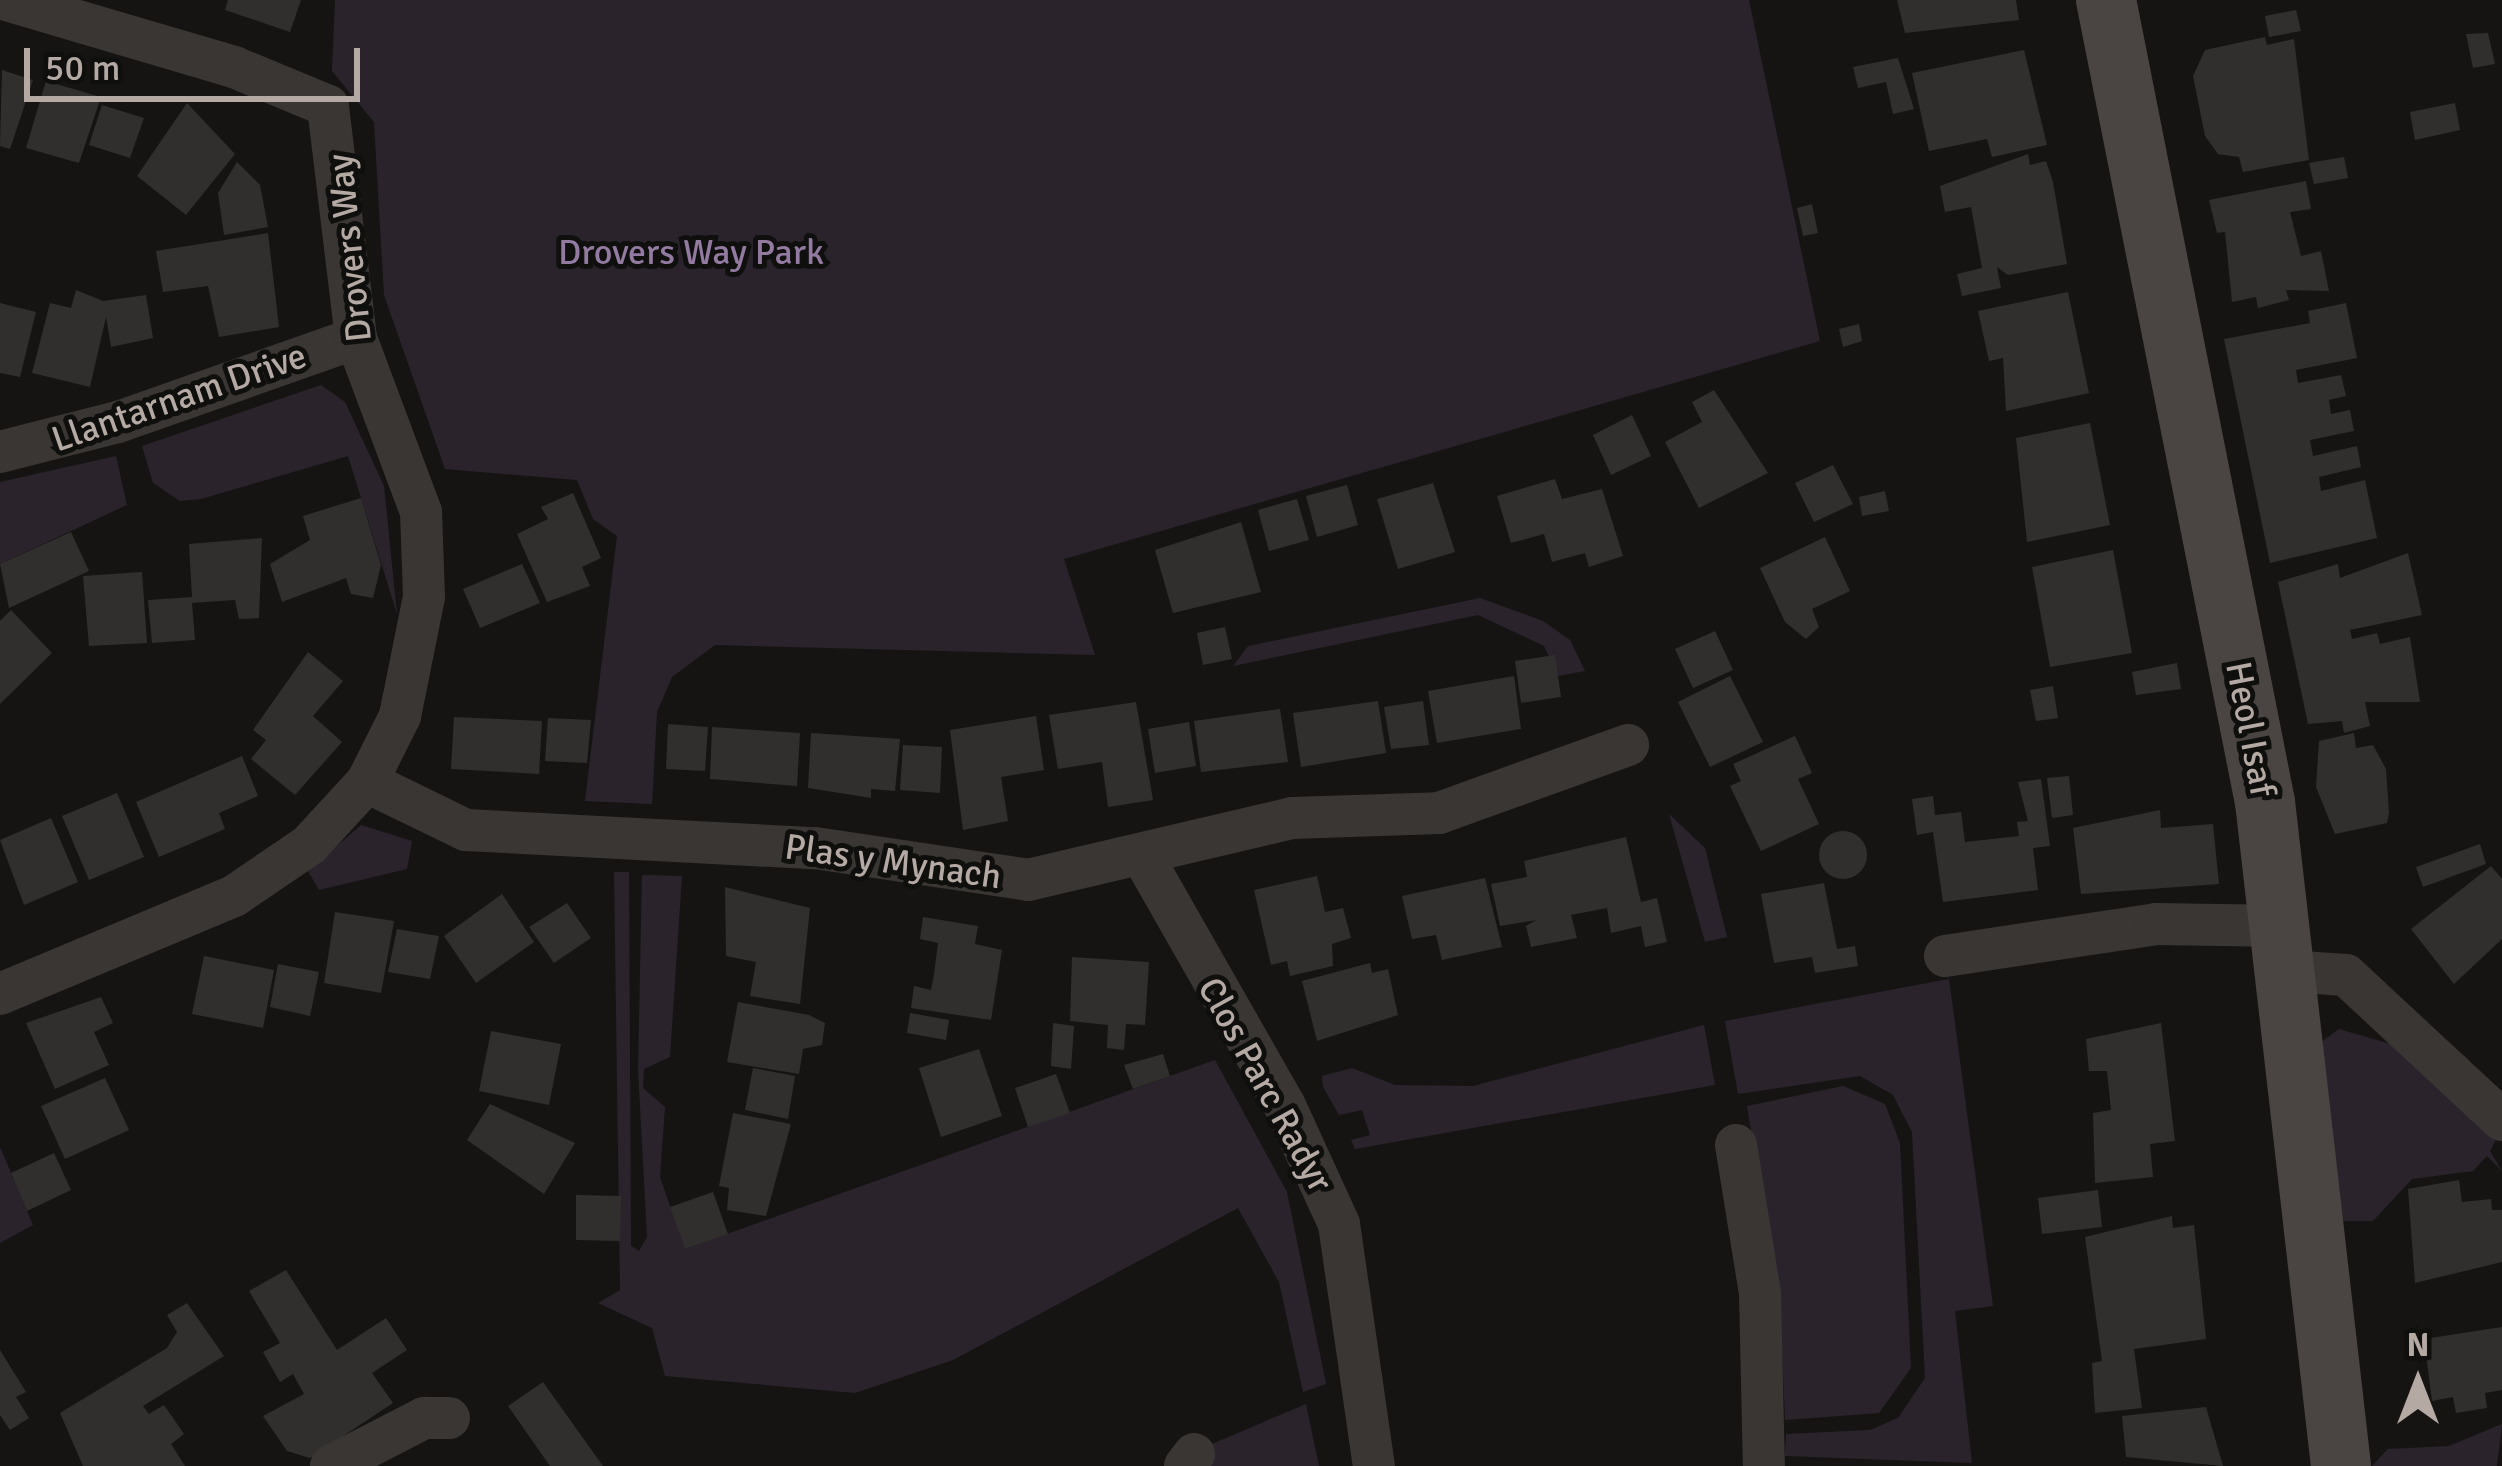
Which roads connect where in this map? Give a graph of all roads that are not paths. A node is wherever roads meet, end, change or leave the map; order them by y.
1 (6, 0) edge
2 (2106, 0) edge
3 (356, 338) junction
4 (0, 452) edge
5 (1628, 745) dead end
6 (367, 782) junction
7 (1143, 857) junction
8 (2285, 948) junction
9 (1945, 956) dead end
10 (0, 994) edge
11 (2502, 1120) edge
12 (1736, 1145) dead end
13 (449, 1418) dead end
14 (331, 1466) edge
15 (1374, 1466) edge
16 (1764, 1466) edge
17 (2341, 1466) edge

1 - 3 street, Drovers Way
2 - 8 main road, Heol Isaf
3 - 4 street, Llantarnam Drive
3 - 6 street, Drovers Way
5 - 7 street, Plas y Mynach
6 - 7 street, Plas y Mynach
6 - 10 street
7 - 15 street, Clos Parc Radyr
8 - 9 street
8 - 11 street
8 - 17 main road, Heol Isaf
12 - 16 street
13 - 14 street

